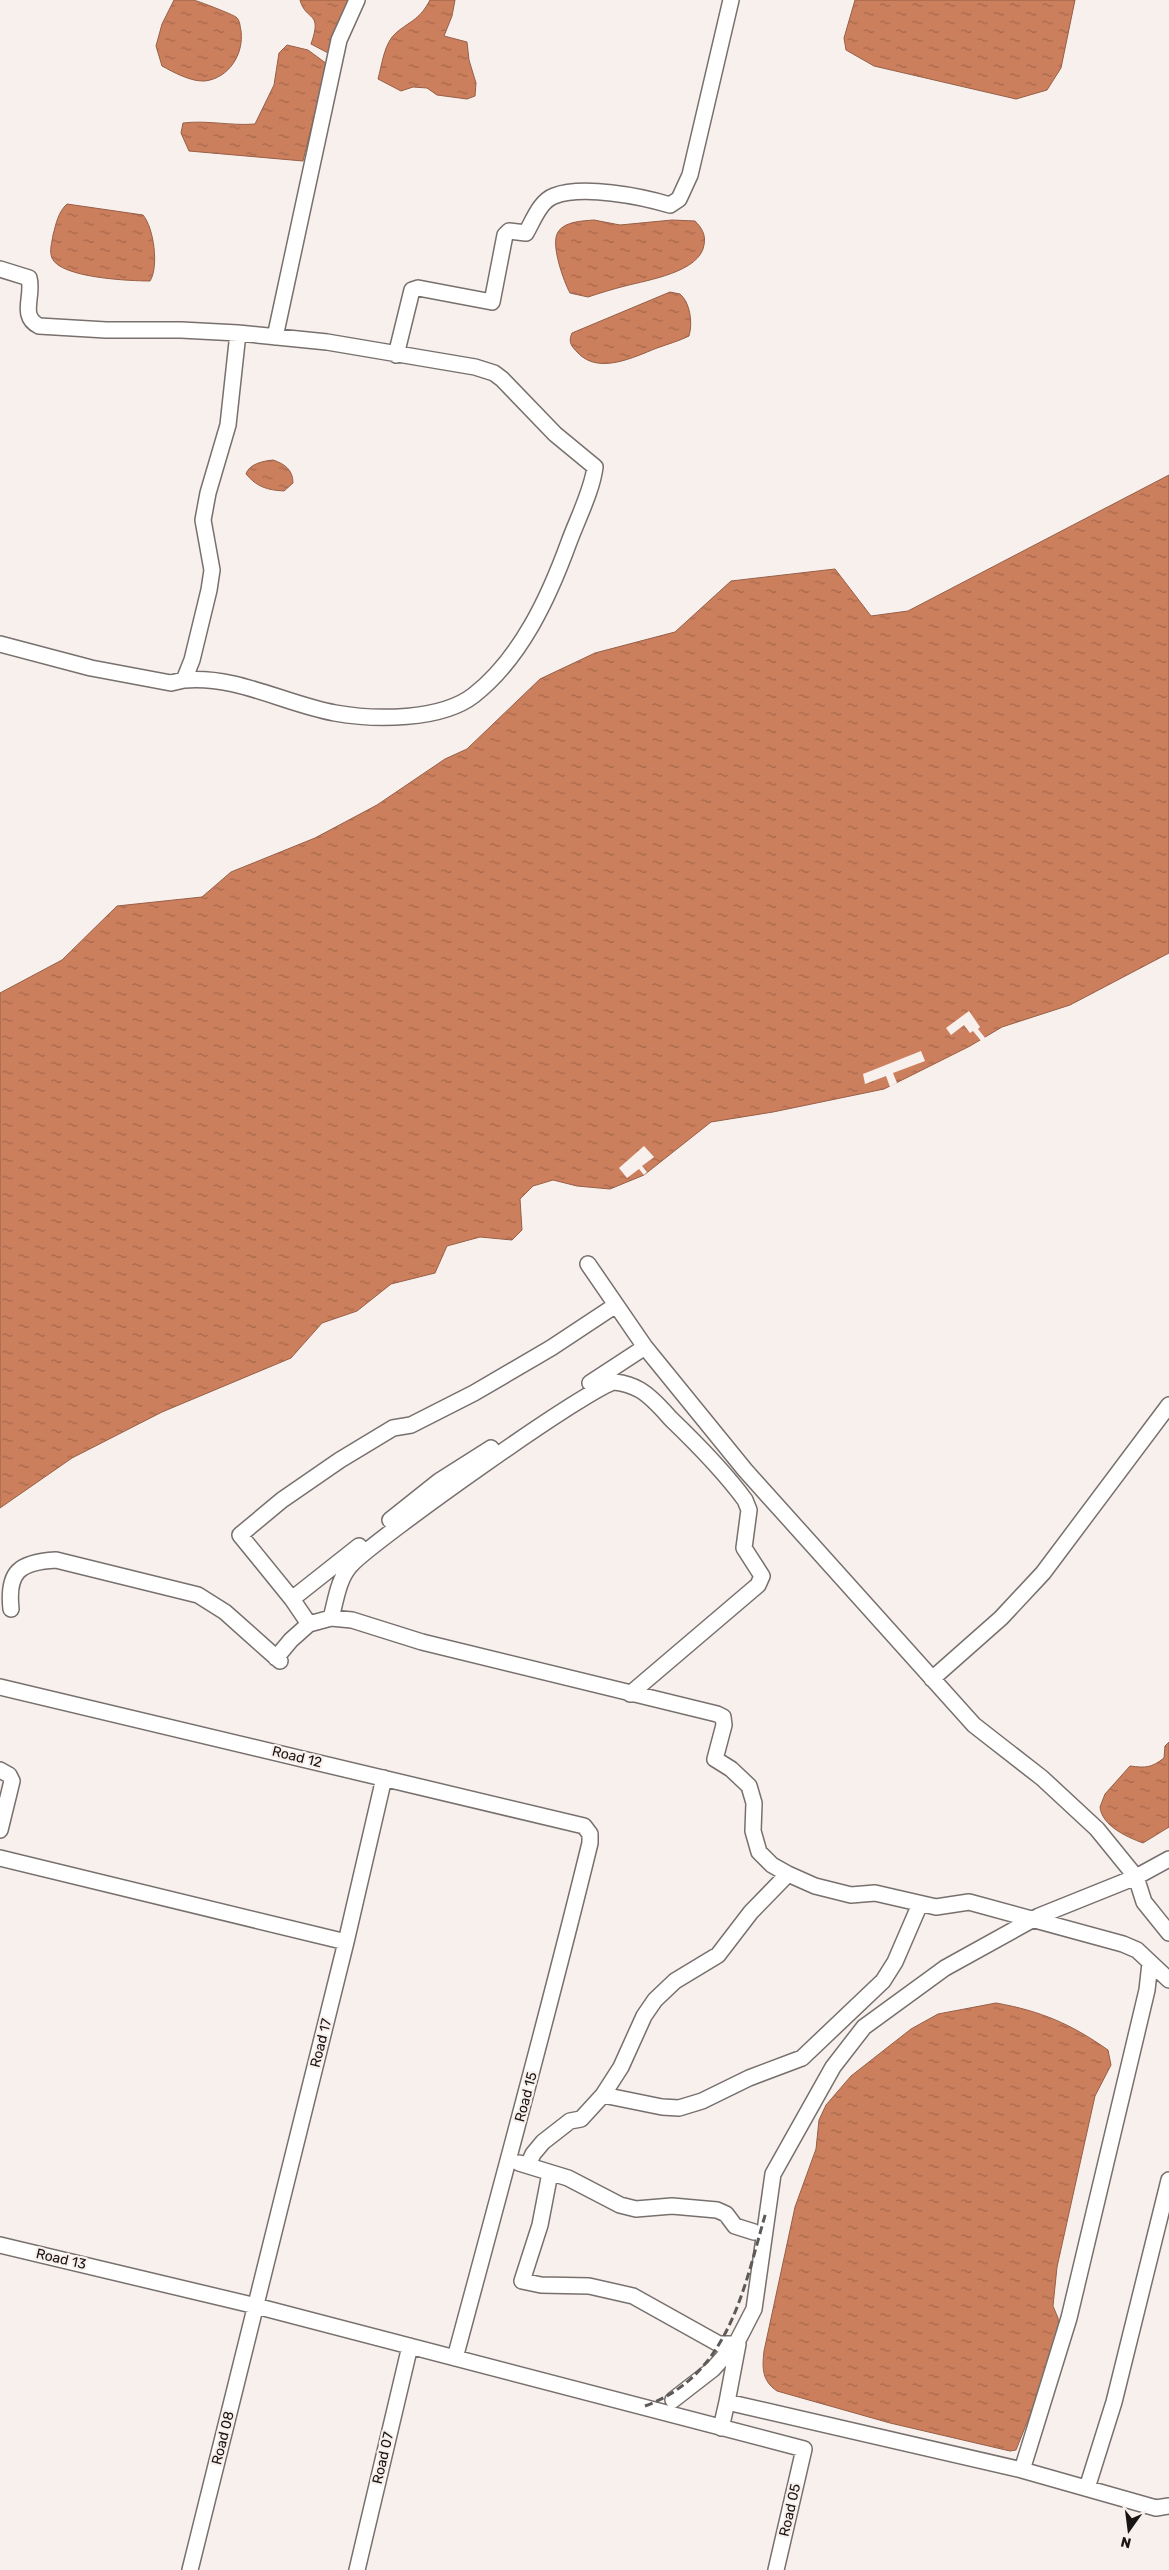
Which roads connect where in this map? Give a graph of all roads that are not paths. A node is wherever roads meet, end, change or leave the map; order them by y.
1 (357, 0) edge
2 (730, 0) edge
3 (0, 269) edge
4 (238, 333) junction
5 (275, 337) junction
6 (396, 355) junction
7 (0, 644) edge
8 (184, 680) junction
9 (588, 1264) dead end
10 (616, 1305) junction
11 (645, 1347) junction
12 (1169, 1405) edge
13 (1162, 1427) edge
14 (292, 1599) junction
15 (11, 1609) dead end
16 (332, 1618) junction
17 (309, 1624) junction
18 (932, 1679) junction
19 (0, 1687) edge
20 (630, 1694) junction
21 (0, 1770) edge
22 (384, 1778) junction
23 (0, 1830) edge
24 (590, 1834) joint
25 (0, 1858) edge
26 (1169, 1859) edge
27 (788, 1874) junction
28 (1136, 1877) junction
29 (920, 1904) junction
30 (1034, 1918) junction
31 (1169, 1933) edge
32 (346, 1942) junction
33 (1150, 1962) junction
34 (1169, 1980) edge
35 (603, 2095) junction
36 (509, 2160) junction
37 (528, 2166) junction
38 (550, 2173) junction
39 (1169, 2180) edge
40 (754, 2232) dead end
41 (0, 2244) edge
42 (256, 2306) junction
43 (410, 2346) junction
44 (455, 2358) junction
45 (673, 2400) dead end
46 (727, 2402) junction
47 (721, 2428) junction
48 (804, 2450) joint
49 (1022, 2470) junction
50 (1087, 2488) junction
51 (1169, 2506) edge
52 (190, 2570) edge
53 (357, 2570) edge
54 (776, 2570) edge

1 - 5 street
2 - 6 street
3 - 4 street
4 - 5 street
4 - 8 street
5 - 6 street
6 - 8 street
7 - 8 street
9 - 10 street
10 - 11 street
10 - 14 street
11 - 14 street
11 - 18 street
12 - 13 street
13 - 18 street
14 - 17 street
15 - 17 street
16 - 17 street
16 - 20 street
16 - 20 street
18 - 28 street
19 - 22 street, Road 12
20 - 27 street
21 - 23 street
22 - 24 street, Road 12
22 - 32 street, Road 17
24 - 36 street, Road 15
25 - 32 street
26 - 28 street
27 - 29 street
27 - 35 street
28 - 30 street
28 - 31 street
29 - 30 street
29 - 35 street
30 - 33 street
30 - 45 street
32 - 42 street, Road 17
33 - 34 street
33 - 49 street
35 - 37 street
36 - 37 street
36 - 44 street, Road 15
37 - 38 street
38 - 40 street
38 - 46 street
39 - 50 street
41 - 42 street, Road 13
42 - 43 street, Road 13
42 - 52 street, Road 08
43 - 44 street, Road 13
43 - 53 street, Road 07
44 - 47 street, Road 13
46 - 47 street
46 - 49 street
47 - 48 street, Road 13
48 - 54 street, Road 05
49 - 50 street
50 - 51 street

